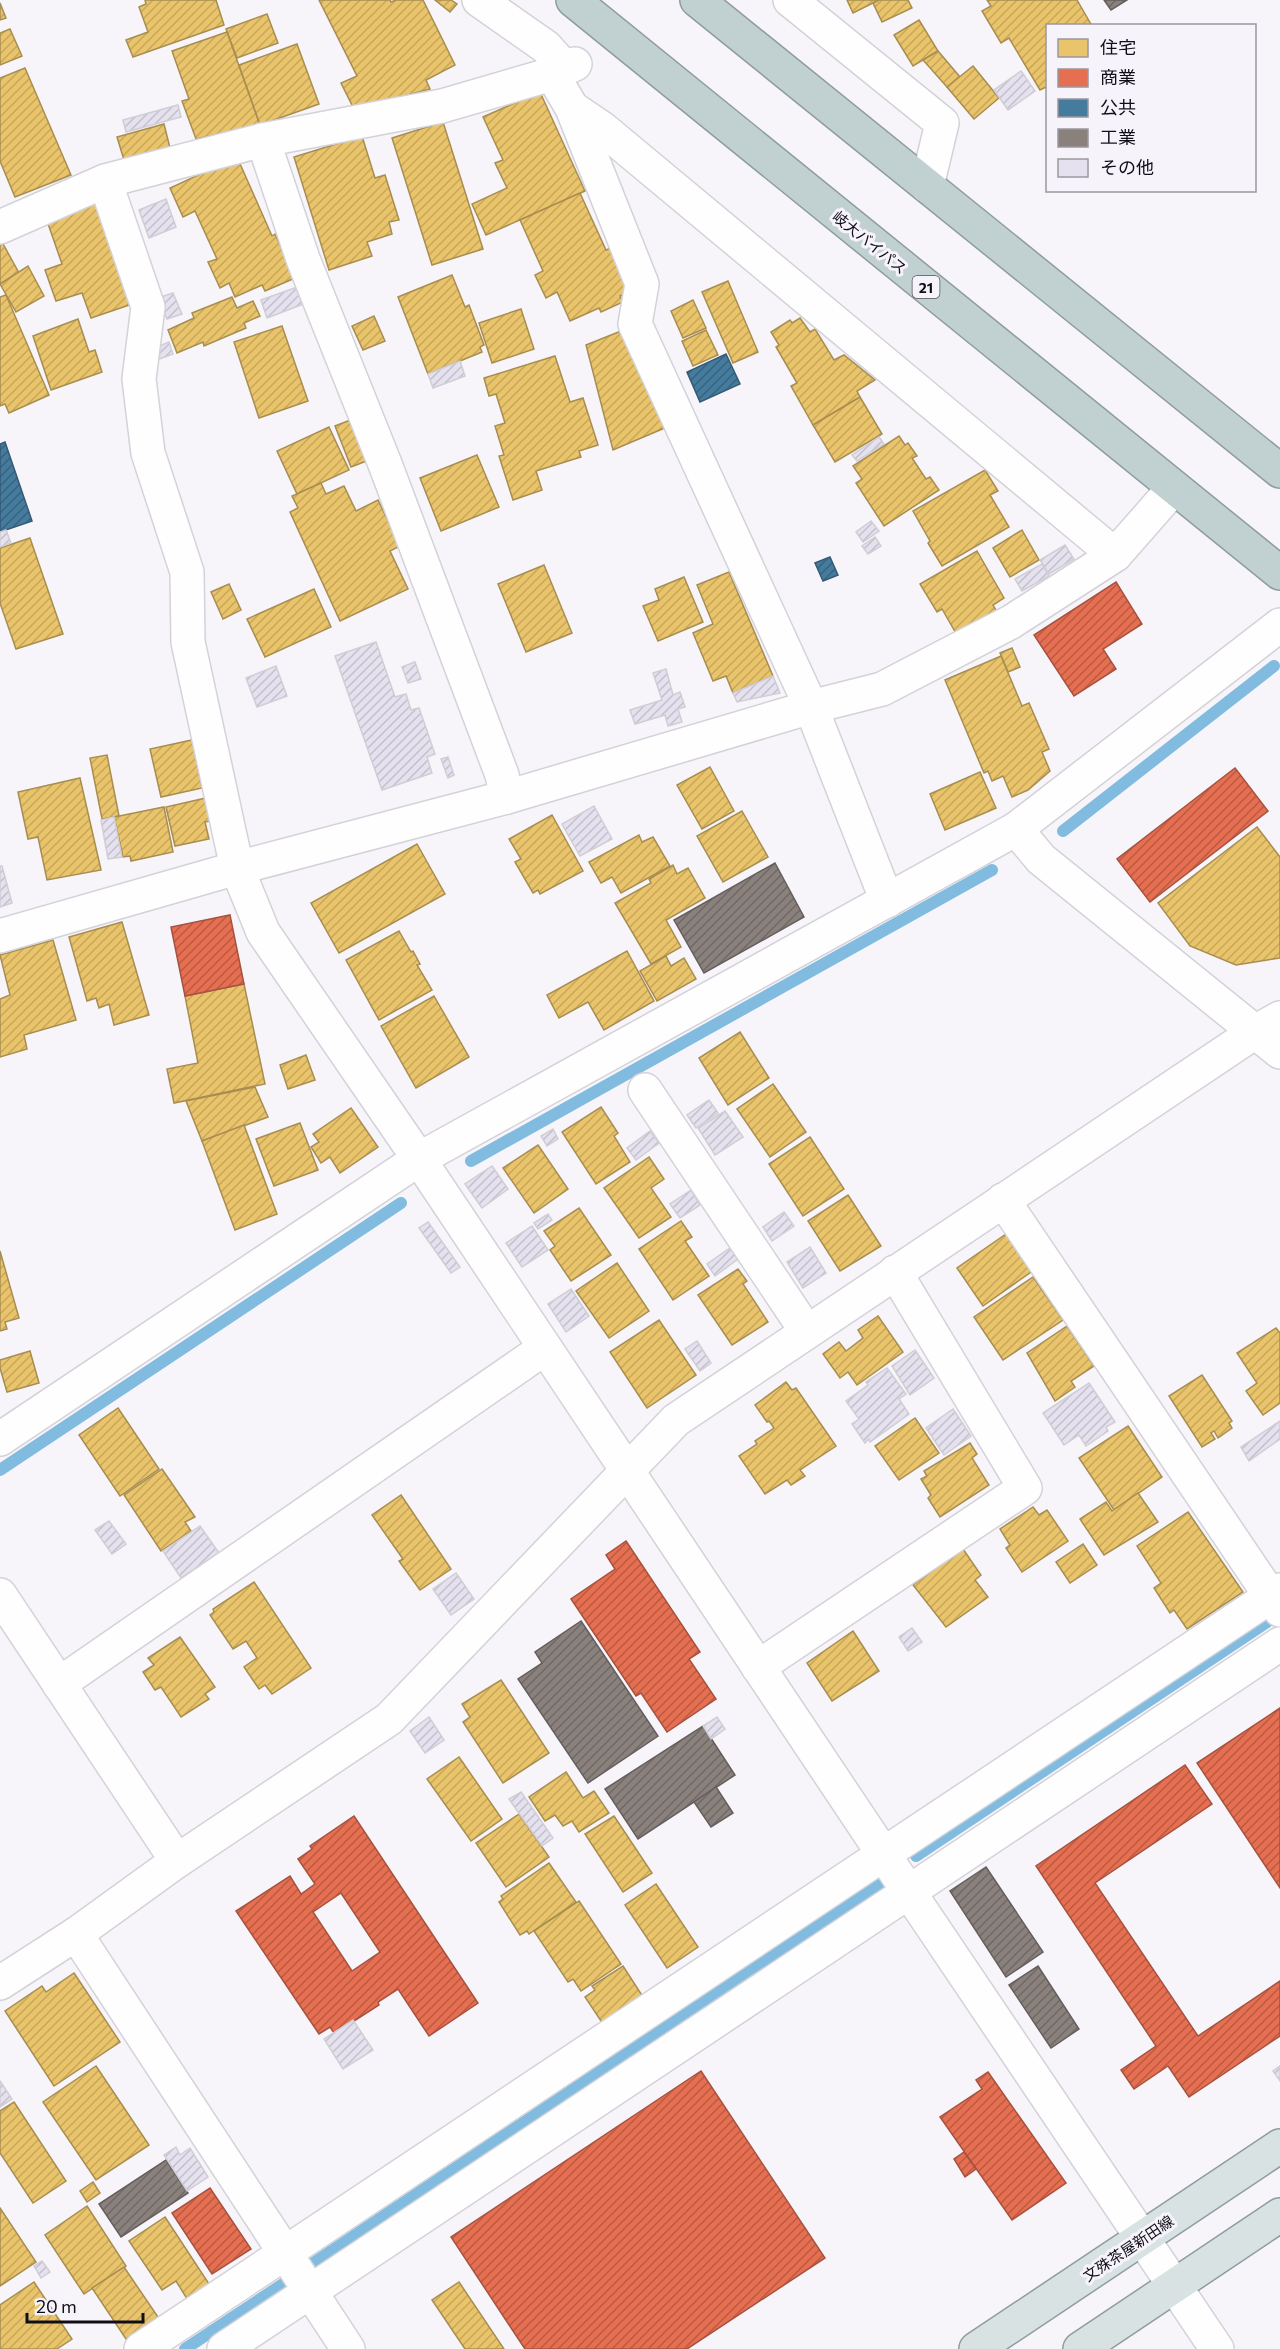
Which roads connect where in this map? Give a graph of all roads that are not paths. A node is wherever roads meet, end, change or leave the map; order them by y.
1 (479, 0) edge
2 (573, 0) edge
3 (697, 0) edge
4 (790, 0) edge
5 (564, 69) junction
6 (572, 108) junction
7 (263, 140) junction
8 (105, 181) junction
9 (927, 186) junction
10 (0, 227) edge
11 (1280, 471) edge
12 (1173, 489) junction
13 (1115, 555) junction
14 (1280, 573) edge
15 (1280, 625) edge
16 (811, 707) junction
17 (507, 797) junction
18 (1016, 829) junction
19 (237, 868) junction
20 (887, 901) junction
21 (0, 936) edge
22 (1267, 1025) edge
23 (1280, 1052) edge
24 (645, 1090) dead end
25 (419, 1159) junction
26 (1003, 1200) junction
27 (895, 1272) junction
28 (807, 1332) junction
29 (545, 1348) junction
30 (0, 1439) edge
31 (628, 1472) junction
32 (0, 1595) edge
33 (1277, 1599) edge
34 (1280, 1644) edge
35 (758, 1667) junction
36 (59, 1684) junction
37 (884, 1855) junction
38 (177, 1862) junction
39 (908, 1891) junction
40 (76, 1934) junction
41 (0, 1983) edge
42 (1280, 2146) edge
43 (1280, 2215) edge
44 (1142, 2239) junction
45 (285, 2252) junction
46 (1175, 2285) junction
47 (311, 2291) junction
48 (141, 2349) edge
49 (224, 2349) edge
50 (348, 2349) edge
51 (976, 2349) edge
52 (1080, 2349) edge
53 (1217, 2349) edge

1 - 5 street
2 - 12 highway, 岐大バイパス / 21
3 - 9 highway
4 - 9 street
5 - 6 street
5 - 7 street
6 - 13 street
6 - 16 street
7 - 8 street
7 - 17 street
8 - 10 street
8 - 19 street
9 - 11 highway
12 - 13 street
12 - 14 highway, 岐大バイパス / 21
13 - 16 street
15 - 18 street
16 - 17 street
16 - 20 street
17 - 19 street
18 - 20 street
18 - 22 street
19 - 21 street
19 - 25 street
20 - 25 street
22 - 23 street
22 - 26 street
24 - 28 street
25 - 29 street
25 - 30 street
26 - 27 street
26 - 33 street
27 - 28 street
27 - 35 street
28 - 31 street
29 - 31 street
29 - 36 street
31 - 35 street
31 - 38 street
32 - 36 street
33 - 37 street
34 - 39 street
35 - 37 street
36 - 38 street
37 - 39 street
37 - 45 street
38 - 40 street
39 - 44 street
39 - 47 street
40 - 41 street
40 - 45 street
42 - 44 main road, 文殊茶屋新田線
43 - 46 main road
44 - 46 street
44 - 51 main road, 文殊茶屋新田線
45 - 47 street
45 - 48 street
46 - 52 main road
46 - 53 street
47 - 49 street
47 - 50 street

